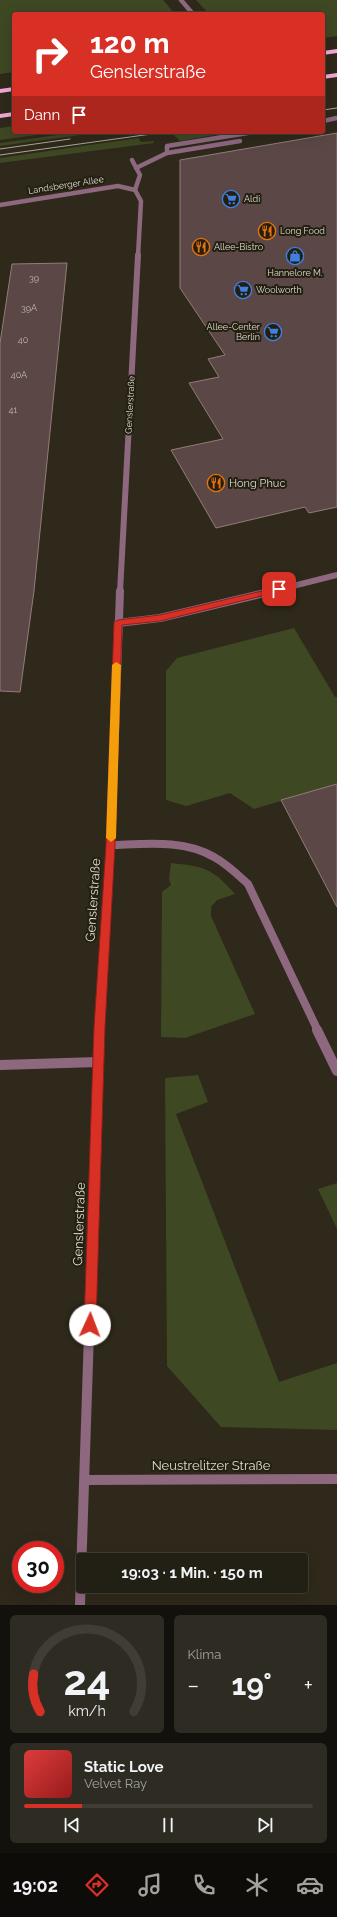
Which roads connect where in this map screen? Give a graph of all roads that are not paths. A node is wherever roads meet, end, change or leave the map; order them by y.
1 (181, 0) edge
2 (191, 12) edge
3 (337, 51) edge
4 (325, 53) edge
5 (337, 75) edge
6 (325, 77) edge
7 (12, 89) edge
8 (0, 91) edge
9 (12, 114) edge
10 (0, 116) edge
11 (337, 118) edge
12 (325, 121) edge
13 (242, 134) edge
14 (240, 141) dead end
15 (167, 153) junction
16 (132, 160) dead end
17 (136, 168) junction
18 (135, 190) junction
19 (0, 205) edge
20 (337, 575) edge
21 (118, 622) junction
22 (111, 845) junction
23 (98, 1062) junction
24 (0, 1064) edge
25 (337, 1071) edge
26 (337, 1479) edge
27 (84, 1480) junction
28 (80, 1605) edge

1 - 2 street
3 - 4 main road
5 - 6 main road
7 - 8 main road
9 - 10 main road
11 - 12 street
13 - 15 street
14 - 15 street
15 - 17 street
16 - 17 street
17 - 18 street
18 - 19 street, Landsberger Allee
18 - 21 street, Genslerstraße
20 - 21 street
21 - 22 street, Genslerstraße
22 - 23 street, Genslerstraße
22 - 25 street, Genslerstraße
23 - 24 street
23 - 27 street, Genslerstraße
26 - 27 street, Neustrelitzer Straße
27 - 28 street, Genslerstraße

